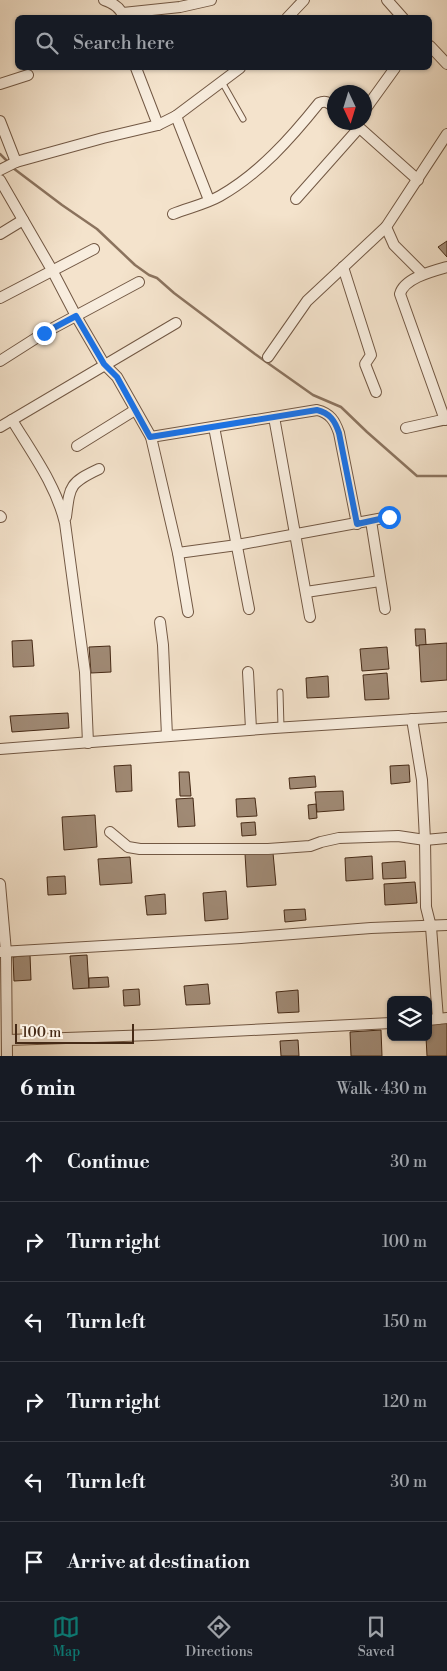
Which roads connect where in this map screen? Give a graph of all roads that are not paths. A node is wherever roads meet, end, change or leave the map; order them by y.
1 (104, 0) edge
2 (211, 0) edge
3 (304, 0) edge
4 (387, 0) edge
5 (166, 4) edge
6 (123, 15) edge
7 (290, 15) edge
8 (400, 15) edge
9 (432, 48) edge
10 (447, 64) edge
11 (137, 70) edge
12 (237, 70) edge
13 (395, 70) edge
14 (28, 75) dead end
15 (221, 82) junction
16 (0, 84) edge
17 (372, 100) edge
18 (327, 102) edge
19 (176, 116) junction
20 (243, 119) dead end
21 (0, 121) edge
22 (158, 125) junction
23 (351, 130) edge
24 (363, 130) edge
25 (447, 134) edge
26 (15, 163) junction
27 (2, 169) edge
28 (0, 180) edge
29 (418, 180) junction
30 (296, 199) dead end
31 (209, 200) junction
32 (173, 214) dead end
33 (24, 220) junction
34 (386, 227) junction
35 (0, 234) edge
36 (94, 249) dead end
37 (343, 267) junction
38 (447, 267) edge
39 (52, 270) junction
40 (423, 274) junction
41 (139, 282) dead end
42 (0, 298) edge
43 (76, 316) junction
44 (176, 322) dead end
45 (268, 357) dead end
46 (0, 361) edge
47 (104, 364) junction
48 (376, 392) dead end
49 (135, 410) junction
50 (274, 417) junction
51 (12, 420) junction
52 (446, 420) edge
53 (0, 427) edge
54 (214, 427) junction
55 (406, 428) dead end
56 (150, 437) junction
57 (77, 446) dead end
58 (99, 469) dead end
59 (389, 517) dead end
60 (371, 521) junction
61 (65, 523) junction
62 (357, 524) junction
63 (295, 534) junction
64 (236, 545) junction
65 (178, 553) junction
66 (380, 581) junction
67 (306, 592) junction
68 (249, 609) dead end
69 (385, 609) dead end
70 (188, 612) dead end
71 (310, 617) dead end
72 (160, 622) dead end
73 (248, 672) dead end
74 (280, 692) dead end
75 (447, 717) edge
76 (412, 719) junction
77 (281, 727) junction
78 (251, 730) junction
79 (167, 736) junction
80 (88, 743) junction
81 (0, 749) edge
82 (110, 832) dead end
83 (447, 838) edge
84 (425, 840) junction
85 (0, 884) edge
86 (447, 925) edge
87 (431, 926) junction
88 (3, 952) edge
89 (438, 1019) edge
90 (387, 1024) edge
91 (8, 1040) junction
92 (7, 1056) edge

1 - 6 street
2 - 5 street
3 - 7 street
4 - 8 street
5 - 6 street
9 - 10 street
11 - 22 street
12 - 15 street
13 - 17 street
14 - 16 street
15 - 19 street
15 - 20 lane
18 - 31 street
19 - 22 street
19 - 31 street
21 - 26 street
22 - 26 street
23 - 30 street
24 - 29 street
25 - 29 street
26 - 27 street
28 - 33 street
29 - 34 street
31 - 32 street
33 - 35 street
33 - 39 street
34 - 37 street
34 - 40 street
36 - 39 street
37 - 45 street
37 - 48 street
38 - 40 street
39 - 42 street
39 - 43 street
40 - 52 street
41 - 43 street
43 - 46 street
43 - 47 street
44 - 47 street
47 - 49 street
47 - 51 street
49 - 56 street
49 - 57 street
50 - 54 street
50 - 62 street
50 - 63 street
51 - 53 street
51 - 61 street
52 - 55 street
54 - 56 street
54 - 64 street
56 - 65 street
58 - 61 street
59 - 60 street
60 - 62 street
60 - 66 street
61 - 80 street
62 - 63 street
63 - 64 street
63 - 67 street
64 - 65 street
64 - 68 street
65 - 70 street
66 - 67 street
66 - 69 street
67 - 71 street
72 - 79 street
73 - 78 street
74 - 77 lane
75 - 76 street
76 - 77 street
76 - 84 street
77 - 78 street
78 - 79 street
79 - 80 street
80 - 81 street
82 - 84 street
83 - 84 street
84 - 87 street
85 - 88 street
86 - 87 street
87 - 88 street
87 - 89 street
88 - 91 street
90 - 91 street
91 - 92 street

